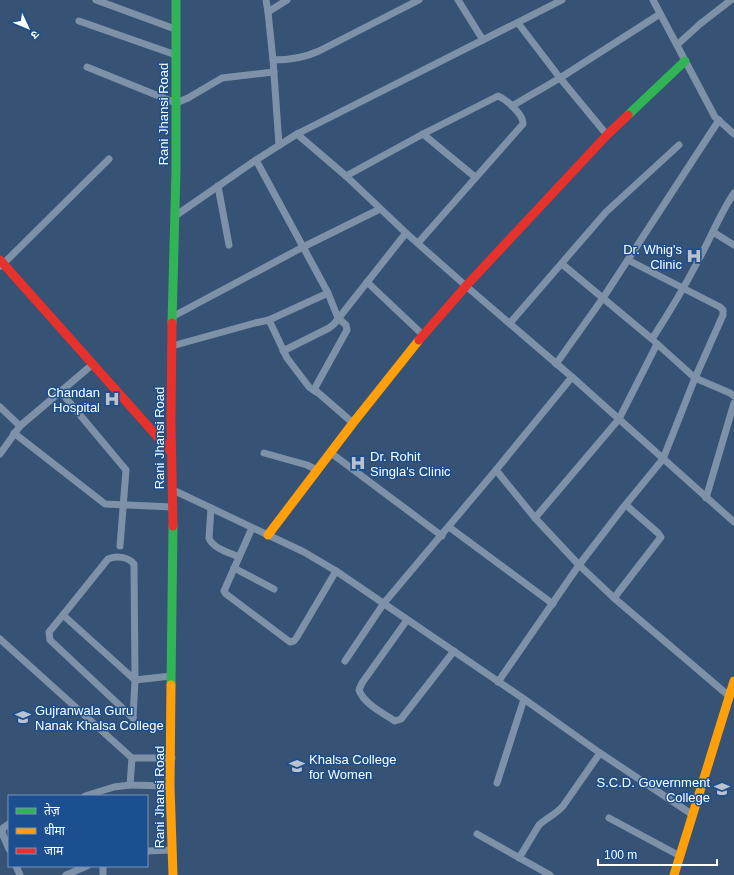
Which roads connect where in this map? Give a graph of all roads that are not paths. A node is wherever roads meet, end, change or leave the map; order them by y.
1 (96, 0) edge
2 (176, 0) edge
3 (266, 0) edge
4 (287, 0) edge
5 (418, 0) edge
6 (458, 0) edge
7 (562, 0) edge
8 (653, 0) edge
9 (731, 0) edge
10 (268, 12) junction
11 (660, 14) junction
12 (79, 21) dead end
13 (518, 23) junction
14 (175, 29) junction
15 (483, 40) junction
16 (677, 45) junction
17 (176, 54) junction
18 (273, 60) junction
19 (685, 61) junction
20 (87, 67) dead end
21 (274, 72) junction
22 (560, 78) junction
23 (176, 103) junction
24 (512, 106) junction
25 (719, 120) junction
26 (297, 134) junction
27 (422, 134) junction
28 (607, 134) junction
29 (734, 134) edge
30 (279, 145) junction
31 (680, 145) dead end
32 (108, 159) dead end
33 (256, 160) junction
34 (346, 176) junction
35 (475, 178) junction
36 (218, 186) junction
37 (734, 193) edge
38 (380, 209) junction
39 (176, 216) junction
40 (713, 232) junction
41 (406, 233) junction
42 (418, 243) junction
43 (228, 245) dead end
44 (734, 245) edge
45 (303, 247) junction
46 (628, 260) junction
47 (1, 263) edge
48 (562, 264) junction
49 (367, 282) junction
50 (466, 286) junction
51 (683, 288) junction
52 (328, 293) junction
53 (603, 298) junction
54 (172, 317) junction
55 (338, 318) junction
56 (269, 320) junction
57 (510, 323) junction
58 (423, 335) junction
59 (655, 341) junction
60 (172, 346) junction
61 (283, 351) junction
62 (93, 364) junction
63 (556, 364) junction
64 (572, 377) junction
65 (695, 378) junction
66 (60, 391) junction
67 (316, 392) junction
68 (734, 396) edge
69 (734, 403) edge
70 (0, 407) edge
71 (618, 419) junction
72 (353, 423) junction
73 (20, 426) junction
74 (14, 433) junction
75 (171, 452) junction
76 (264, 453) dead end
77 (331, 453) junction
78 (0, 454) edge
79 (663, 459) junction
80 (317, 470) junction
81 (496, 470) junction
82 (173, 490) junction
83 (706, 498) junction
84 (124, 505) junction
85 (626, 505) junction
86 (172, 507) junction
87 (211, 508) junction
88 (536, 518) junction
89 (734, 522) edge
90 (449, 527) junction
91 (252, 528) junction
92 (268, 535) junction
93 (442, 536) junction
94 (120, 546) dead end
95 (239, 557) junction
96 (579, 565) junction
97 (234, 568) junction
98 (336, 571) junction
99 (274, 589) dead end
100 (614, 598) junction
101 (384, 603) junction
102 (553, 604) junction
103 (63, 615) junction
104 (406, 620) junction
105 (0, 639) edge
106 (454, 651) junction
107 (345, 661) dead end
108 (172, 676) junction
109 (135, 680) junction
110 (734, 681) edge
111 (498, 682) junction
112 (729, 696) junction
113 (524, 699) junction
114 (600, 753) junction
115 (132, 758) junction
116 (172, 758) junction
117 (497, 783) dead end
118 (130, 785) junction
119 (170, 786) junction
120 (88, 795) edge
121 (693, 815) junction
122 (609, 818) dead end
123 (8, 825) edge
124 (477, 834) dead end
125 (8, 846) edge
126 (171, 850) junction
127 (148, 851) edge
128 (680, 856) junction
129 (519, 858) junction
130 (79, 868) edge
131 (66, 875) edge
132 (173, 875) edge
133 (550, 875) edge
134 (674, 875) edge

1 - 14 street
2 - 14 street, Rani Jhansi Road
3 - 10 street
4 - 10 street
5 - 18 street
6 - 15 street
7 - 13 street
8 - 11 street
9 - 16 street
10 - 18 street
11 - 16 street
11 - 22 street
12 - 17 street
13 - 15 street
13 - 22 street
14 - 17 street, Rani Jhansi Road
15 - 26 street
16 - 19 street
17 - 23 street, Rani Jhansi Road
18 - 21 street
19 - 25 street
19 - 28 street
20 - 23 street
21 - 23 street
21 - 30 street
22 - 24 street
22 - 28 street
23 - 39 street, Rani Jhansi Road
24 - 27 street
24 - 35 street
25 - 29 street
25 - 46 street
26 - 30 street
26 - 34 street
27 - 34 street
27 - 35 street
28 - 50 street
30 - 33 street
31 - 48 street
32 - 47 street
33 - 36 street
33 - 45 street
34 - 38 street
35 - 42 street
36 - 39 street
36 - 43 street
37 - 40 street
38 - 41 street
38 - 45 street
39 - 54 street, Rani Jhansi Road
40 - 44 street
40 - 51 street
41 - 42 street
41 - 49 street
42 - 50 street
45 - 52 street
45 - 54 street
46 - 51 street
46 - 53 street
47 - 62 street
48 - 53 street
48 - 57 street
49 - 55 street
49 - 58 street
50 - 57 street
50 - 58 street
51 - 59 street
51 - 65 street
52 - 55 street
52 - 56 street
53 - 59 street
53 - 63 street
54 - 60 street, Rani Jhansi Road
55 - 61 street
55 - 67 street
56 - 60 street
56 - 61 street
57 - 63 street
58 - 72 street
59 - 65 street
59 - 71 street
60 - 75 street, Rani Jhansi Road
61 - 67 street
62 - 66 street
62 - 75 street
63 - 64 street
64 - 71 street
64 - 81 street
65 - 68 street
65 - 79 street
66 - 73 street
66 - 84 street
67 - 72 street
69 - 83 street
70 - 73 street
71 - 79 street
71 - 88 street
72 - 77 street
73 - 74 street
74 - 78 street
74 - 84 street
75 - 82 street, Rani Jhansi Road
76 - 80 street
77 - 80 street
77 - 93 street
79 - 83 street
79 - 85 street
80 - 92 street
81 - 88 street
81 - 90 street
82 - 86 street, Rani Jhansi Road
82 - 87 street
83 - 89 street
84 - 86 street
84 - 94 street
85 - 96 street
85 - 100 street
86 - 108 street, Rani Jhansi Road
87 - 91 street
87 - 95 street
88 - 96 street
90 - 93 street
90 - 102 street
91 - 92 street
91 - 95 street
92 - 98 street
93 - 101 street
95 - 97 street
96 - 100 street
96 - 102 street
97 - 98 street
97 - 99 street
98 - 101 street
100 - 112 street
101 - 104 street
101 - 107 street
102 - 111 street
103 - 109 street
103 - 109 street
103 - 109 street
104 - 106 street
104 - 106 street
105 - 115 street
106 - 111 street
108 - 109 street
108 - 116 street, Rani Jhansi Road
110 - 112 street
111 - 113 street
112 - 121 street
113 - 114 street
113 - 117 street
114 - 121 street
114 - 129 street
115 - 116 street
115 - 118 street
116 - 119 street, Rani Jhansi Road
118 - 119 street
118 - 120 street
119 - 126 street, Rani Jhansi Road
121 - 128 street
122 - 128 street
123 - 125 street
124 - 129 street
126 - 127 street
126 - 132 street, Rani Jhansi Road
128 - 134 street
129 - 133 street
130 - 131 street

